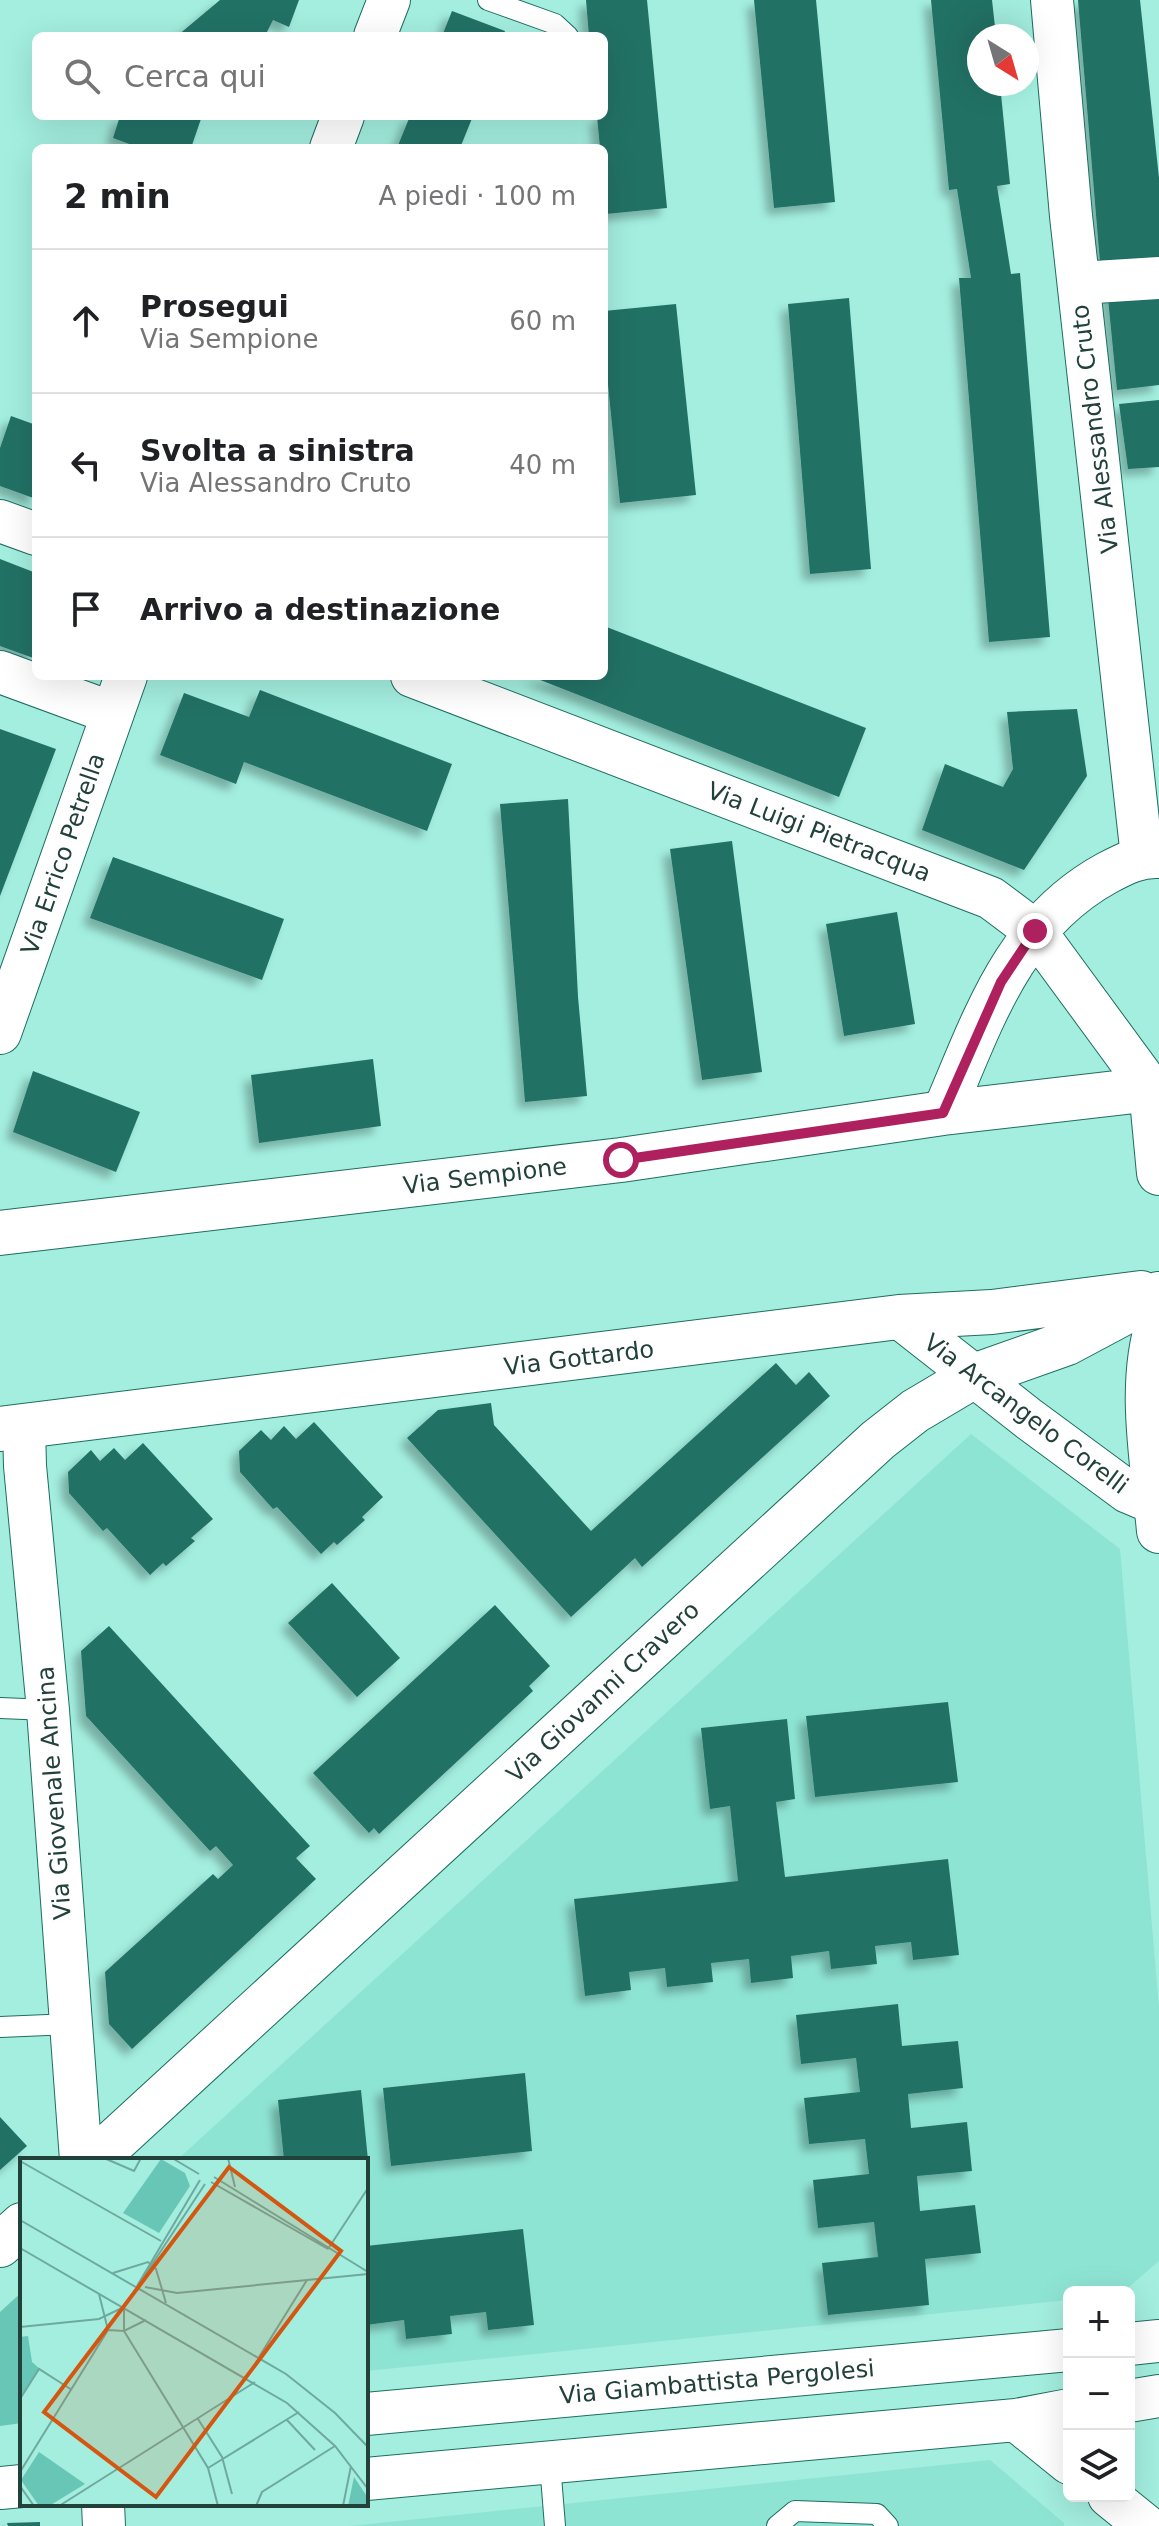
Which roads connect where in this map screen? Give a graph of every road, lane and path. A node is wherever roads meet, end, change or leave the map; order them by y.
1 (389, 0) edge
2 (488, 0) edge
3 (1052, 0) edge
4 (377, 32) edge
5 (564, 32) edge
6 (342, 120) edge
7 (332, 144) edge
8 (1159, 278) edge
9 (1079, 283) junction
10 (0, 521) edge
11 (32, 533) edge
12 (0, 672) edge
13 (32, 678) edge
14 (43, 680) edge
15 (422, 680) edge
16 (119, 694) edge
17 (1151, 857) edge
18 (1035, 931) junction
19 (0, 1033) edge
20 (1156, 1093) edge
21 (943, 1113) junction
22 (1159, 1173) edge
23 (0, 1233) edge
24 (1159, 1292) edge
25 (899, 1317) junction
26 (1159, 1319) edge
27 (974, 1376) junction
28 (12, 1428) edge
29 (1158, 1514) edge
30 (0, 1708) edge
31 (48, 1710) junction
32 (71, 2024) junction
33 (0, 2027) edge
34 (81, 2158) edge
35 (96, 2158) edge
36 (20, 2227) edge
37 (0, 2245) edge
38 (1159, 2341) edge
39 (1135, 2343) edge
40 (1063, 2351) edge
41 (1159, 2396) edge
42 (1135, 2400) edge
43 (1063, 2411) edge
44 (368, 2414) edge
45 (1016, 2420) junction
46 (1063, 2458) edge
47 (550, 2464) junction
48 (368, 2479) edge
49 (20, 2486) edge
50 (0, 2488) edge
51 (1116, 2502) edge
52 (103, 2506) edge
53 (104, 2526) edge
54 (555, 2526) edge
55 (777, 2526) edge
56 (888, 2526) edge
57 (1146, 2526) edge

1 - 4 street
2 - 5 lane
3 - 9 street, Via Alessandro Cruto
6 - 7 street
8 - 9 street
9 - 17 street, Via Alessandro Cruto
10 - 11 street
12 - 13 street
14 - 16 street
15 - 18 street, Via Luigi Pietracqua
16 - 19 street, Via Errico Petrella
17 - 18 street, Via Alessandro Cruto
18 - 20 street, Via Luigi Pietracqua
18 - 21 street, Via Alessandro Cruto
20 - 21 street, Via Sempione
20 - 22 street
21 - 23 street, Via Sempione
24 - 25 street, Via Gottardo
24 - 27 street, Via Giovanni Cravero
25 - 27 street, Via Arcangelo Corelli
25 - 28 street, Via Gottardo
26 - 29 street, Via Arcangelo Corelli
27 - 29 street, Via Arcangelo Corelli
27 - 35 street, Via Giovanni Cravero
28 - 31 street, Via Giovenale Ancina
30 - 31 lane
31 - 32 street, Via Giovenale Ancina
32 - 33 lane
32 - 34 street, Via Giovenale Ancina
36 - 37 street
38 - 39 street
40 - 44 street, Via Giambattista Pergolesi
41 - 42 street
43 - 45 street
45 - 46 street
45 - 47 street
47 - 48 street
47 - 54 lane
49 - 50 street
51 - 57 street
52 - 53 street
55 - 56 lane

